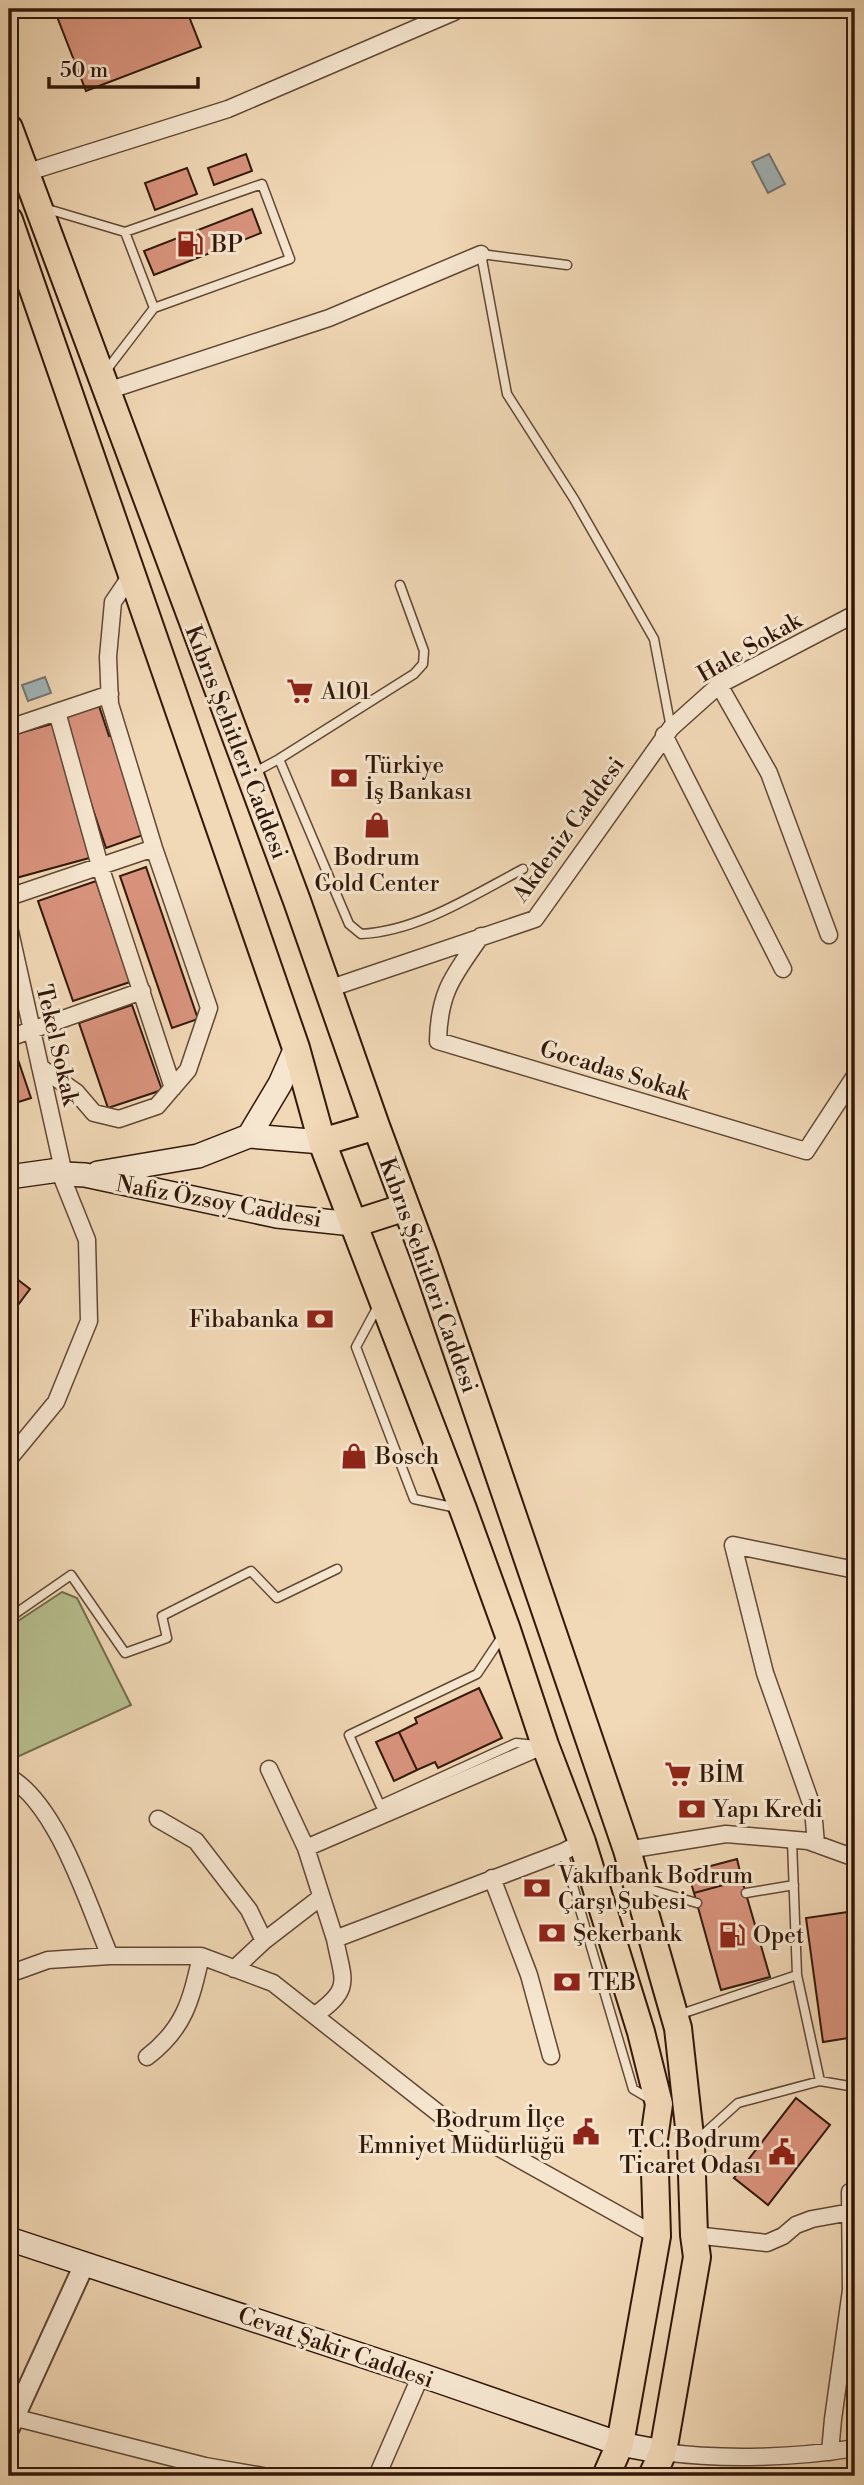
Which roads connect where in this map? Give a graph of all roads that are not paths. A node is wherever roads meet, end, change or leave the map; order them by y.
1 (454, 12) dead end
2 (9, 128) edge
3 (25, 173) junction
4 (38, 206) junction
5 (9, 220) edge
6 (125, 232) junction
7 (481, 254) junction
8 (567, 265) dead end
9 (154, 308) junction
10 (104, 384) junction
11 (132, 574) junction
12 (400, 585) dead end
13 (855, 614) edge
14 (719, 685) junction
15 (110, 694) junction
16 (57, 712) junction
17 (9, 728) edge
18 (667, 731) junction
19 (279, 759) junction
20 (249, 775) junction
21 (154, 848) junction
22 (100, 866) junction
23 (523, 869) dead end
24 (9, 897) edge
25 (9, 927) edge
26 (829, 935) dead end
27 (481, 936) junction
28 (783, 970) dead end
29 (328, 989) junction
30 (142, 991) junction
31 (32, 1030) junction
32 (9, 1038) edge
33 (296, 1048) junction
34 (40, 1067) junction
35 (855, 1076) edge
36 (173, 1088) junction
37 (376, 1126) junction
38 (249, 1136) junction
39 (322, 1142) junction
40 (69, 1173) junction
41 (9, 1177) edge
42 (406, 1207) junction
43 (353, 1224) junction
44 (382, 1300) junction
45 (9, 1459) edge
46 (463, 1509) junction
47 (337, 1569) dead end
48 (855, 1570) edge
49 (9, 1618) edge
50 (507, 1630) junction
51 (545, 1745) junction
52 (269, 1769) dead end
53 (9, 1777) edge
54 (158, 1819) dead end
55 (792, 1841) junction
56 (816, 1844) junction
57 (573, 1847) junction
58 (306, 1848) junction
59 (626, 1850) junction
60 (855, 1858) edge
61 (492, 1878) junction
62 (794, 1885) junction
63 (637, 1886) junction
64 (746, 1893) dead end
65 (321, 1898) junction
66 (696, 1903) dead end
67 (335, 1939) junction
68 (264, 1941) junction
69 (110, 1956) junction
70 (201, 1956) junction
71 (234, 1969) junction
72 (9, 1974) edge
73 (797, 1975) junction
74 (315, 2015) junction
75 (675, 2016) junction
76 (551, 2056) dead end
77 (147, 2057) dead end
78 (820, 2081) junction
79 (855, 2087) edge
80 (691, 2145) junction
81 (855, 2190) edge
82 (850, 2212) junction
83 (694, 2235) junction
84 (657, 2236) junction
85 (9, 2239) edge
86 (85, 2263) junction
87 (421, 2375) junction
88 (10, 2421) edge
89 (620, 2444) junction
90 (855, 2448) edge
91 (663, 2452) junction
92 (830, 2452) junction
93 (263, 2476) edge
94 (377, 2476) edge
95 (606, 2476) edge
96 (652, 2476) edge

1 - 3 street
2 - 3 highway, Kıbrıs Şehitleri Caddesi
3 - 4 highway, Kıbrıs Şehitleri Caddesi
4 - 6 lane
4 - 10 highway, Kıbrıs Şehitleri Caddesi
5 - 11 highway, Kıbrıs Şehitleri Caddesi
6 - 9 lane
6 - 9 lane
7 - 8 lane
7 - 10 street
7 - 18 lane
9 - 10 lane
10 - 20 highway, Kıbrıs Şehitleri Caddesi
11 - 15 street
11 - 33 highway, Kıbrıs Şehitleri Caddesi
12 - 19 lane
13 - 14 street, Hale Sokak
14 - 18 street, Hale Sokak
14 - 26 street
15 - 16 street
15 - 21 street
16 - 17 street
16 - 22 street
18 - 27 street, Akdeniz Caddesi
18 - 28 street
19 - 20 lane
19 - 23 lane
20 - 29 highway, Kıbrıs Şehitleri Caddesi
21 - 22 street
21 - 36 street
22 - 24 street
22 - 30 street
25 - 31 street, Tekel Sokak
27 - 29 street, Akdeniz Caddesi
27 - 35 street, Gocadas Sokak
29 - 37 highway, Kıbrıs Şehitleri Caddesi
30 - 31 street
30 - 36 street
31 - 32 street
31 - 34 street, Tekel Sokak
33 - 38 main road
33 - 39 highway, Kıbrıs Şehitleri Caddesi
34 - 36 street
34 - 40 street, Tekel Sokak
37 - 39 highway
37 - 42 highway, Kıbrıs Şehitleri Caddesi
38 - 39 main road, Nafiz Özsoy Caddesi
38 - 40 main road, Nafiz Özsoy Caddesi
39 - 43 highway, Kıbrıs Şehitleri Caddesi
40 - 41 main road, Nafiz Özsoy Caddesi
40 - 43 main road, Nafiz Özsoy Caddesi
40 - 45 street, Tekel Sokak
42 - 43 highway
42 - 59 highway, Kıbrıs Şehitleri Caddesi
43 - 44 highway, Kıbrıs Şehitleri Caddesi
44 - 46 highway, Kıbrıs Şehitleri Caddesi
44 - 46 lane
46 - 50 highway, Kıbrıs Şehitleri Caddesi
47 - 49 lane
48 - 56 street
50 - 51 highway, Kıbrıs Şehitleri Caddesi
50 - 51 lane
51 - 57 highway, Kıbrıs Şehitleri Caddesi
51 - 58 street
52 - 58 street
53 - 69 street
54 - 68 street
55 - 56 street
55 - 59 street
55 - 62 lane
56 - 60 street
57 - 61 street
57 - 84 highway, Kıbrıs Şehitleri Caddesi
58 - 65 street
59 - 63 highway, Kıbrıs Şehitleri Caddesi
61 - 67 street
61 - 76 street
62 - 64 lane
62 - 73 lane
63 - 66 lane
63 - 75 highway, Kıbrıs Şehitleri Caddesi
65 - 67 street
65 - 68 street
67 - 74 street
68 - 71 street
69 - 70 street
69 - 72 street
70 - 71 street
70 - 77 street
71 - 74 street
73 - 75 lane
73 - 78 lane
74 - 84 street
75 - 80 highway, Kıbrıs Şehitleri Caddesi
78 - 79 lane
78 - 80 lane
80 - 83 highway, Kıbrıs Şehitleri Caddesi
81 - 82 street
82 - 83 street
82 - 92 street
83 - 91 highway, Kıbrıs Şehitleri Caddesi
84 - 89 highway, Kıbrıs Şehitleri Caddesi
85 - 86 main road, Cevat Şakir Caddesi
86 - 87 main road, Cevat Şakir Caddesi
86 - 88 street
87 - 89 main road, Cevat Şakir Caddesi
87 - 94 street
88 - 93 street
89 - 91 main road, Cevat Şakir Caddesi
89 - 95 highway, Kıbrıs Şehitleri Caddesi
90 - 92 street
91 - 92 street
91 - 96 highway, Kıbrıs Şehitleri Caddesi

